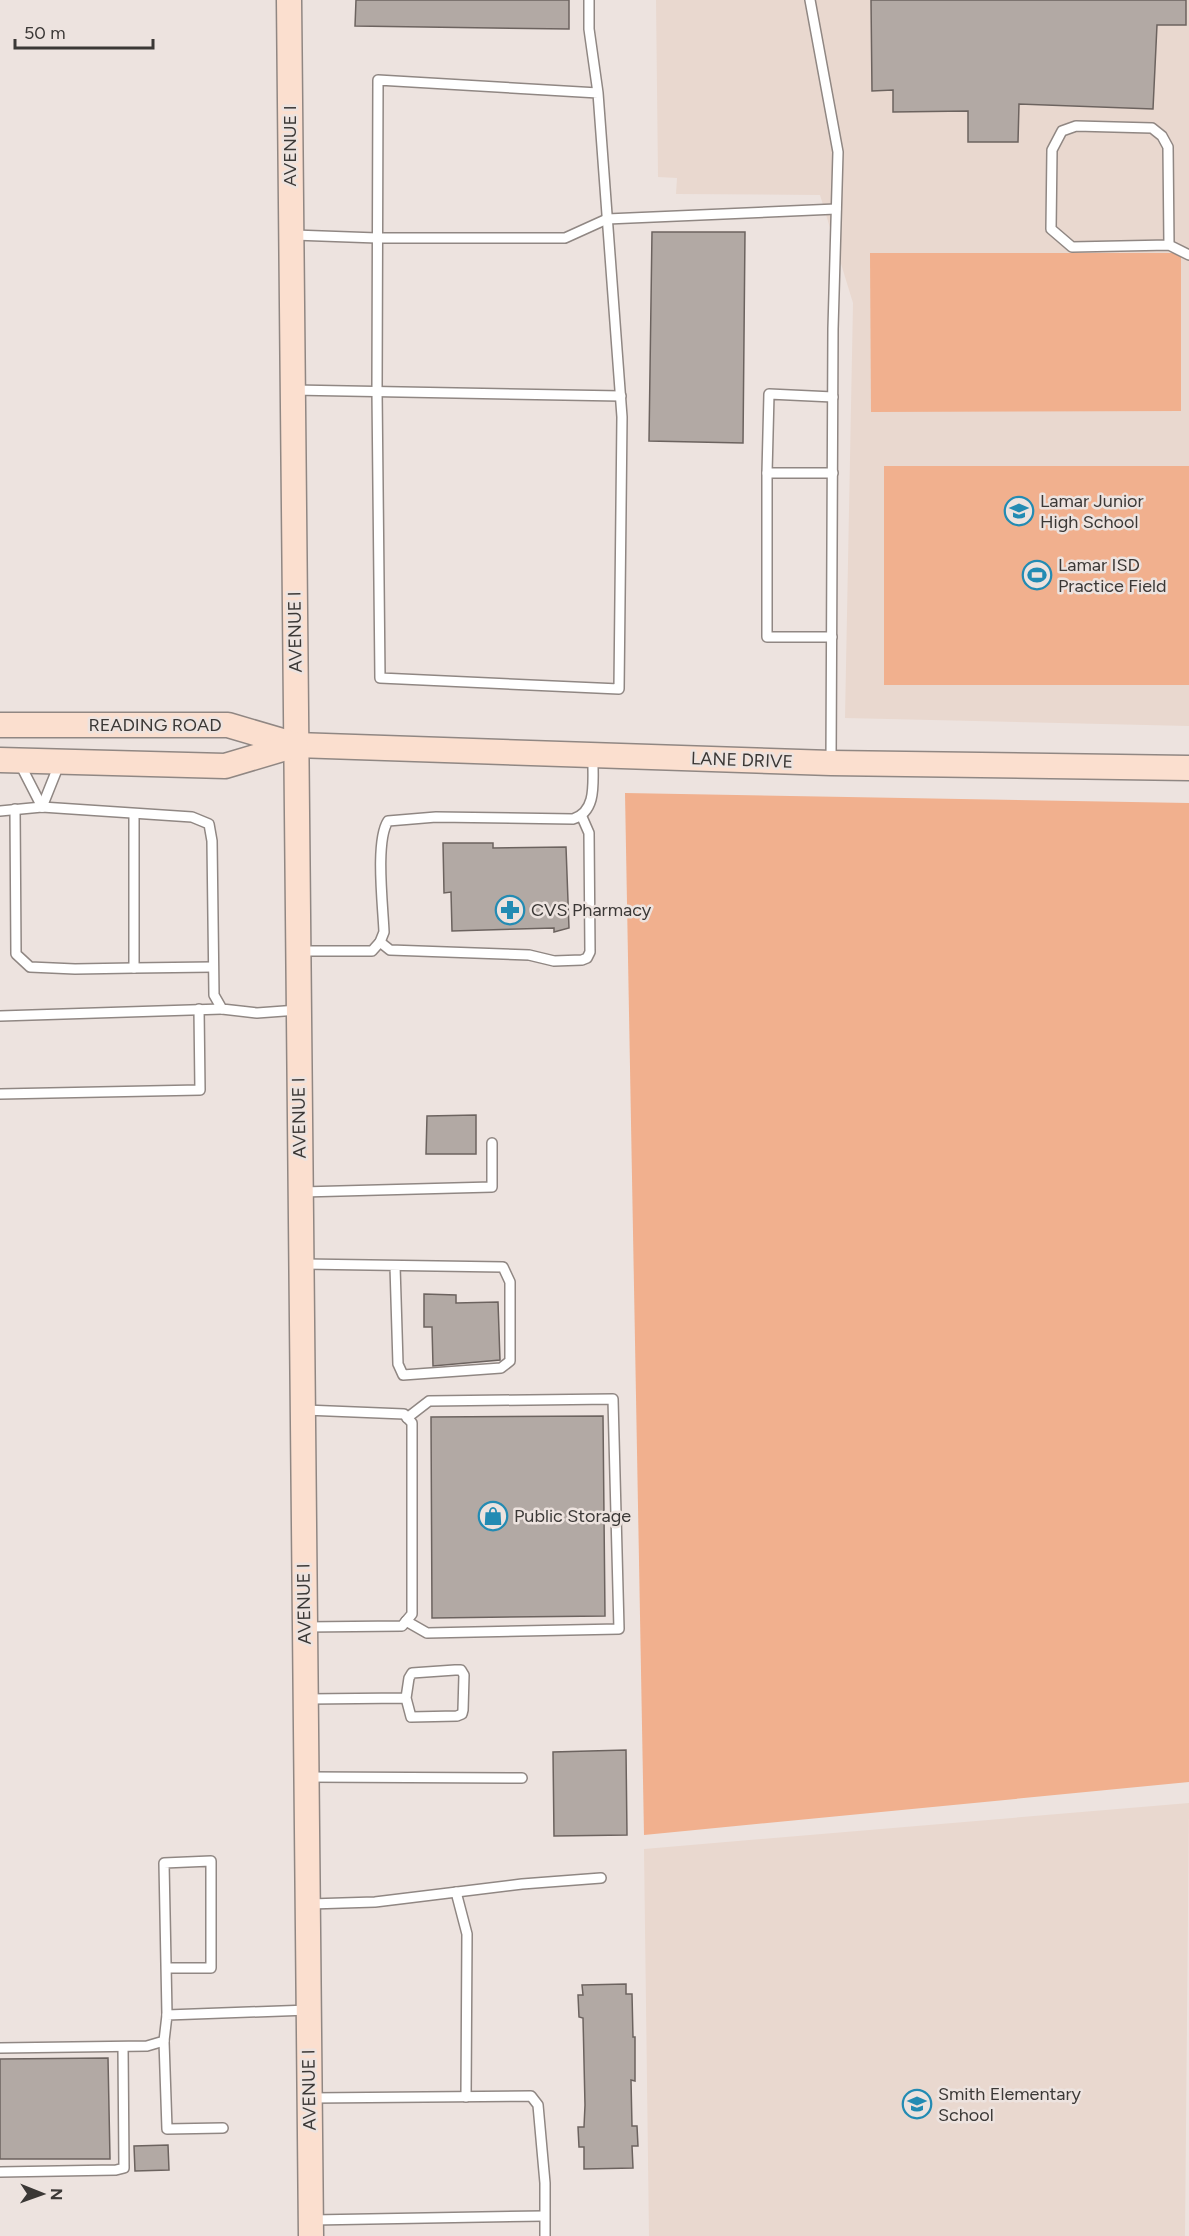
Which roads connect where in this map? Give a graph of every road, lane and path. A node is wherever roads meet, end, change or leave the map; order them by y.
1 (289, 0) edge
2 (589, 0) edge
3 (810, 0) edge
4 (597, 93) junction
5 (836, 209) junction
6 (607, 219) junction
7 (291, 235) junction
8 (377, 238) junction
9 (1169, 245) junction
10 (1189, 255) edge
11 (292, 390) junction
12 (377, 391) junction
13 (621, 396) junction
14 (833, 397) junction
15 (767, 473) junction
16 (833, 473) junction
17 (832, 637) junction
18 (0, 725) edge
19 (296, 745) junction
20 (593, 755) junction
21 (9, 761) edge
22 (60, 762) junction
23 (831, 763) junction
24 (1189, 768) edge
25 (42, 807) junction
26 (15, 809) junction
27 (0, 811) edge
28 (134, 814) junction
29 (582, 817) junction
30 (380, 942) junction
31 (298, 951) junction
32 (213, 967) junction
33 (134, 968) junction
34 (199, 1009) junction
35 (222, 1009) junction
36 (298, 1010) junction
37 (0, 1016) edge
38 (0, 1094) edge
39 (492, 1143) dead end
40 (300, 1192) junction
41 (301, 1264) junction
42 (395, 1266) junction
43 (302, 1410) junction
44 (407, 1418) junction
45 (406, 1622) junction
46 (305, 1627) junction
47 (406, 1698) junction
48 (305, 1699) junction
49 (306, 1778) junction
50 (522, 1778) dead end
51 (601, 1878) dead end
52 (456, 1892) junction
53 (308, 1904) junction
54 (166, 1968) junction
55 (309, 2010) junction
56 (166, 2015) junction
57 (164, 2042) junction
58 (123, 2047) junction
59 (0, 2048) edge
60 (466, 2097) junction
61 (309, 2098) junction
62 (223, 2128) dead end
63 (0, 2172) edge
64 (544, 2216) junction
65 (311, 2228) edge
66 (545, 2236) edge

1 - 7 main road, AVENUE I
2 - 4 lane
3 - 5 lane
4 - 6 lane
4 - 8 lane
5 - 6 lane
5 - 14 lane
6 - 8 lane
6 - 13 lane
7 - 8 lane
7 - 11 main road, AVENUE I
8 - 12 lane
9 - 9 lane
9 - 10 lane
11 - 12 lane
11 - 19 main road, AVENUE I
12 - 13 lane
12 - 13 lane
14 - 15 lane
14 - 16 lane
15 - 16 lane
15 - 17 lane
16 - 17 lane
17 - 23 lane
18 - 19 main road, READING ROAD
19 - 20 main road, LANE DRIVE
19 - 22 main road, READING ROAD
19 - 31 main road, AVENUE I
20 - 23 main road, LANE DRIVE
20 - 29 lane
21 - 22 main road, READING ROAD
21 - 25 lane
22 - 25 lane
23 - 24 main road, LANE DRIVE
25 - 26 lane
25 - 28 lane
26 - 27 lane
26 - 33 lane
28 - 32 lane
28 - 33 lane
29 - 30 lane
29 - 30 lane
30 - 31 lane
31 - 36 main road, AVENUE I
32 - 33 lane
32 - 35 lane
34 - 35 lane
34 - 37 lane
34 - 38 lane
35 - 36 lane
36 - 40 main road, AVENUE I
39 - 40 lane
40 - 41 main road, AVENUE I
41 - 42 lane
41 - 43 main road, AVENUE I
42 - 42 lane
43 - 44 lane
43 - 46 main road, AVENUE I
44 - 45 lane
44 - 45 lane
45 - 46 lane
46 - 48 main road, AVENUE I
47 - 47 lane
47 - 48 lane
48 - 49 main road, AVENUE I
49 - 50 lane
49 - 53 main road, AVENUE I
51 - 52 lane
52 - 53 lane
52 - 60 lane
53 - 55 main road, AVENUE I
54 - 54 lane
54 - 56 lane
55 - 56 lane
55 - 61 main road, AVENUE I
56 - 57 lane
57 - 58 lane
57 - 62 lane
58 - 59 lane
58 - 63 lane
60 - 61 lane
60 - 64 lane
61 - 65 main road, AVENUE I
64 - 65 lane
64 - 66 lane

